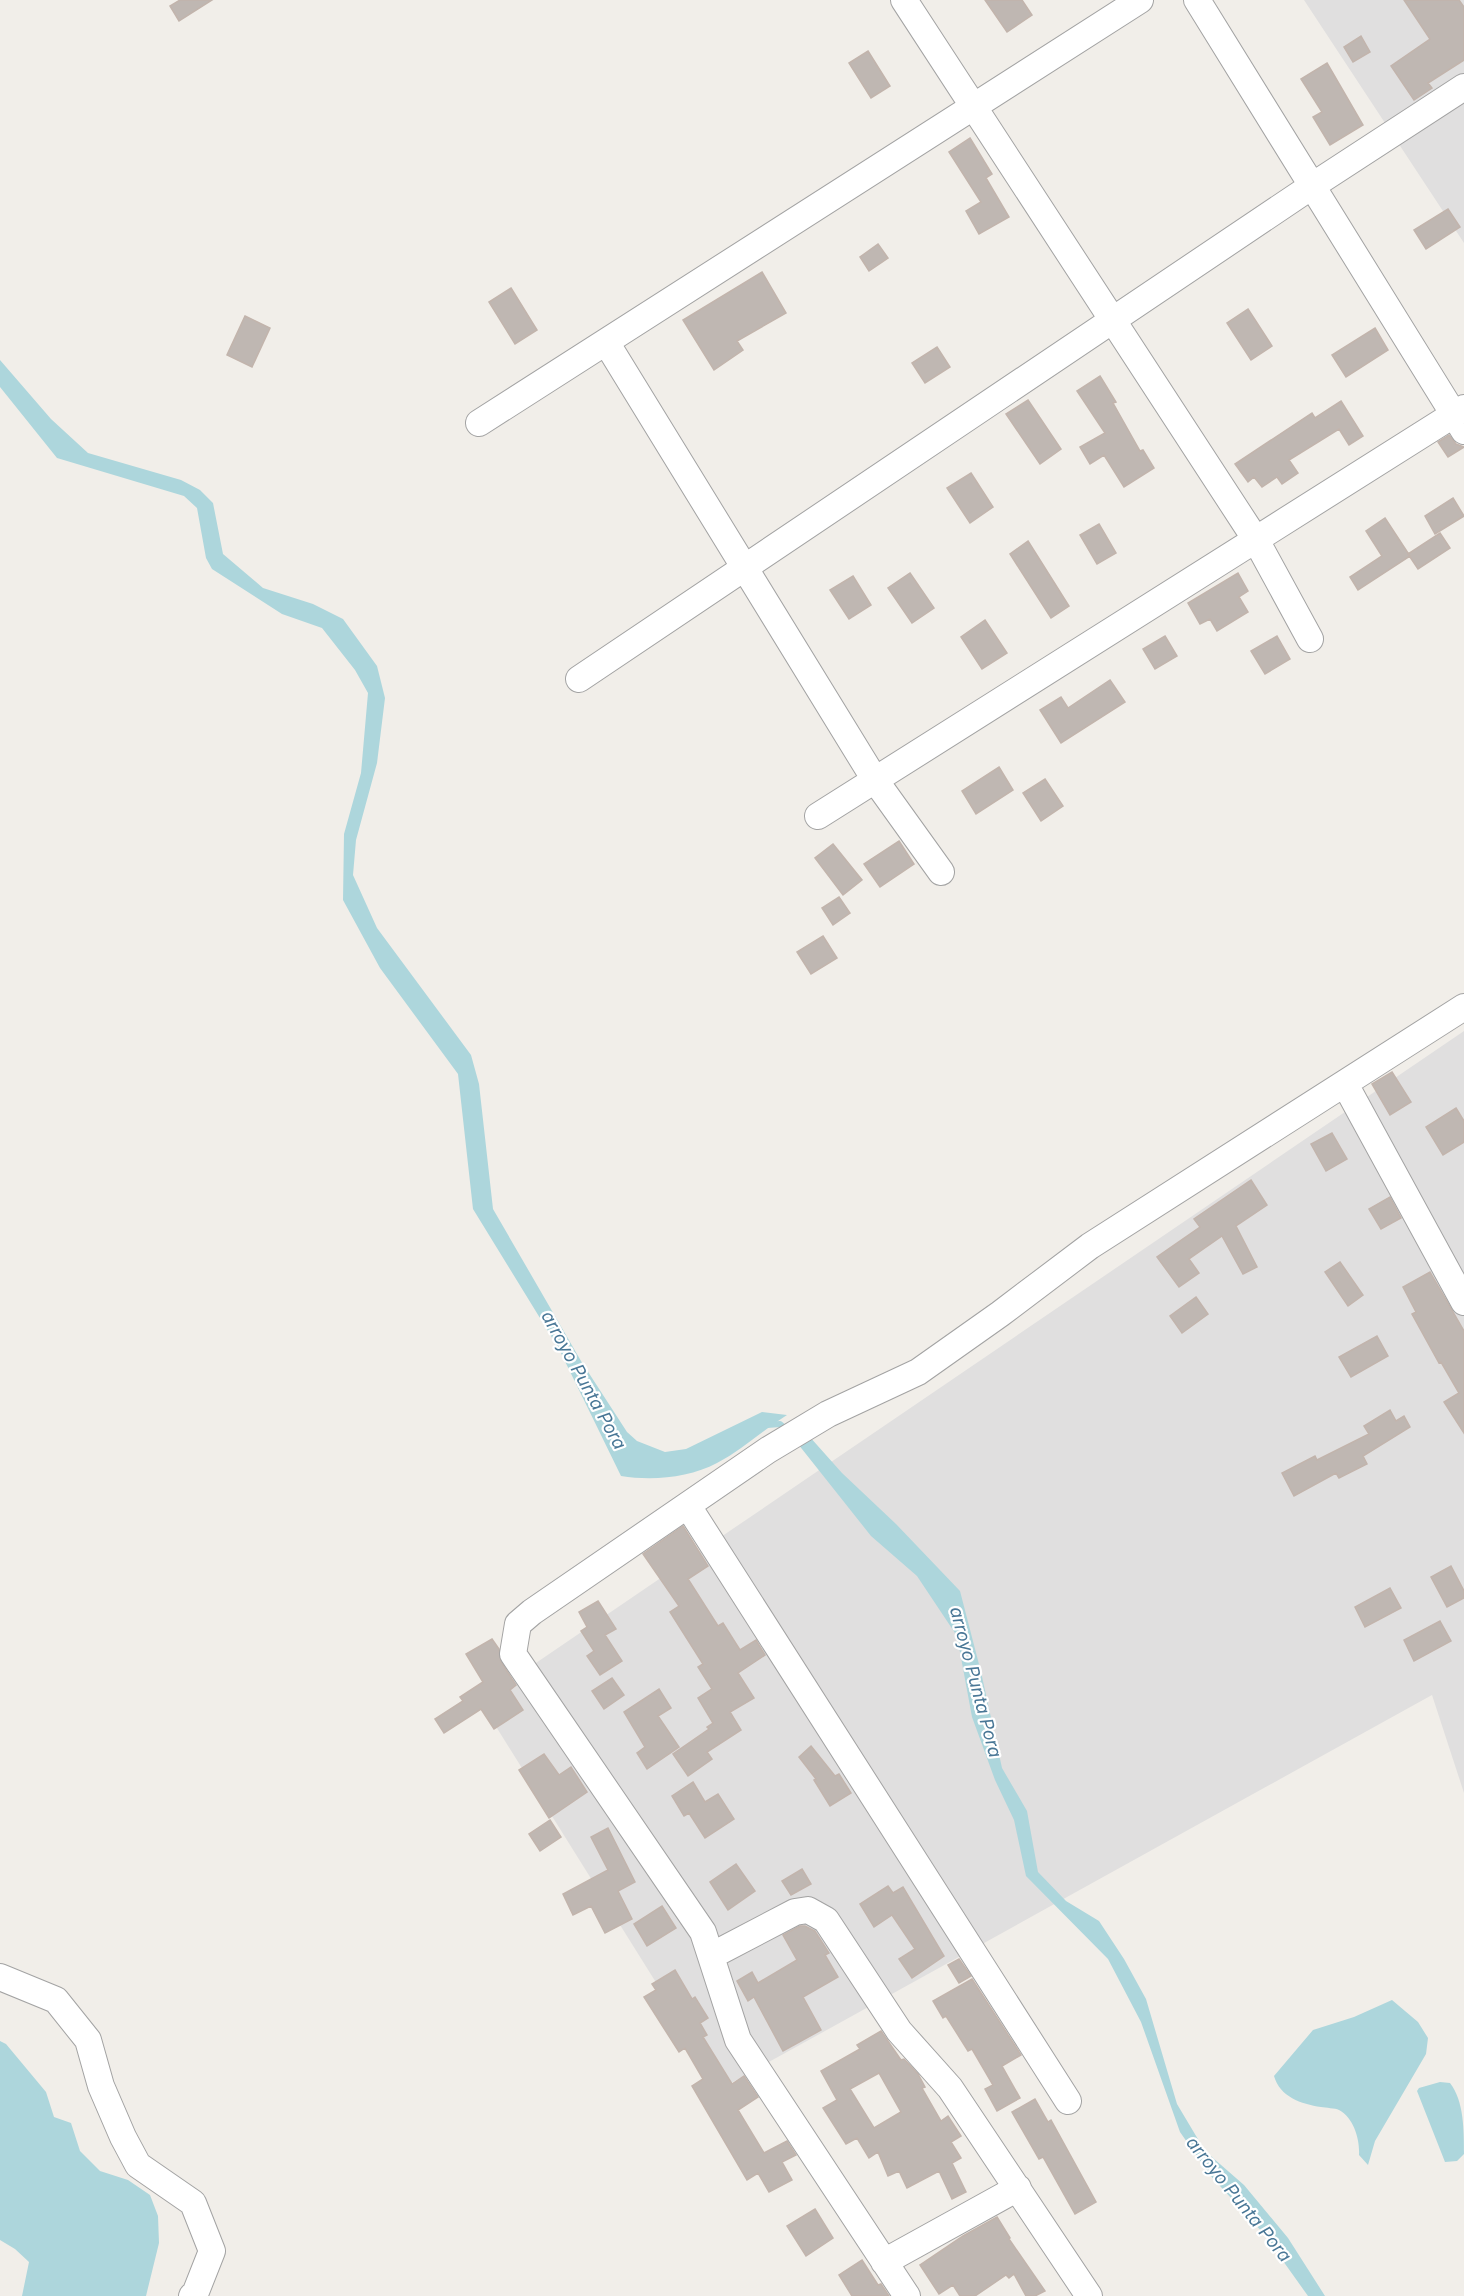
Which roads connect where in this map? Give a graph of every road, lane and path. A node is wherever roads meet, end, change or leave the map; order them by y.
1 (904, 0) edge
2 (1140, 0) edge
3 (1197, 0) edge
4 (1464, 87) edge
5 (973, 107) junction
6 (1312, 186) junction
7 (1113, 321) junction
8 (606, 342) junction
9 (1461, 418) edge
10 (479, 423) dead end
11 (1256, 540) junction
12 (745, 568) junction
13 (1310, 639) dead end
14 (579, 679) dead end
15 (875, 780) junction
16 (818, 816) dead end
17 (941, 872) dead end
18 (1464, 1007) edge
19 (1345, 1084) junction
20 (1464, 1302) edge
21 (688, 1506) junction
22 (711, 1956) junction
23 (0, 1977) edge
24 (1068, 2101) dead end
25 (1018, 2188) junction
26 (884, 2262) junction
27 (192, 2296) edge
28 (907, 2296) edge
29 (1089, 2296) edge

1 - 5 street
2 - 5 street
3 - 6 street
4 - 6 street
5 - 7 street
5 - 8 street
6 - 7 street
6 - 9 street
7 - 11 street
7 - 12 street
8 - 10 street
8 - 12 street
9 - 11 street
11 - 13 street
11 - 15 street
12 - 14 street
12 - 15 street
15 - 16 street
15 - 17 street
18 - 19 street
19 - 20 street
19 - 21 street
21 - 22 street
21 - 24 street
22 - 25 street
22 - 26 street
23 - 27 street
25 - 26 street
25 - 29 street
26 - 28 street

